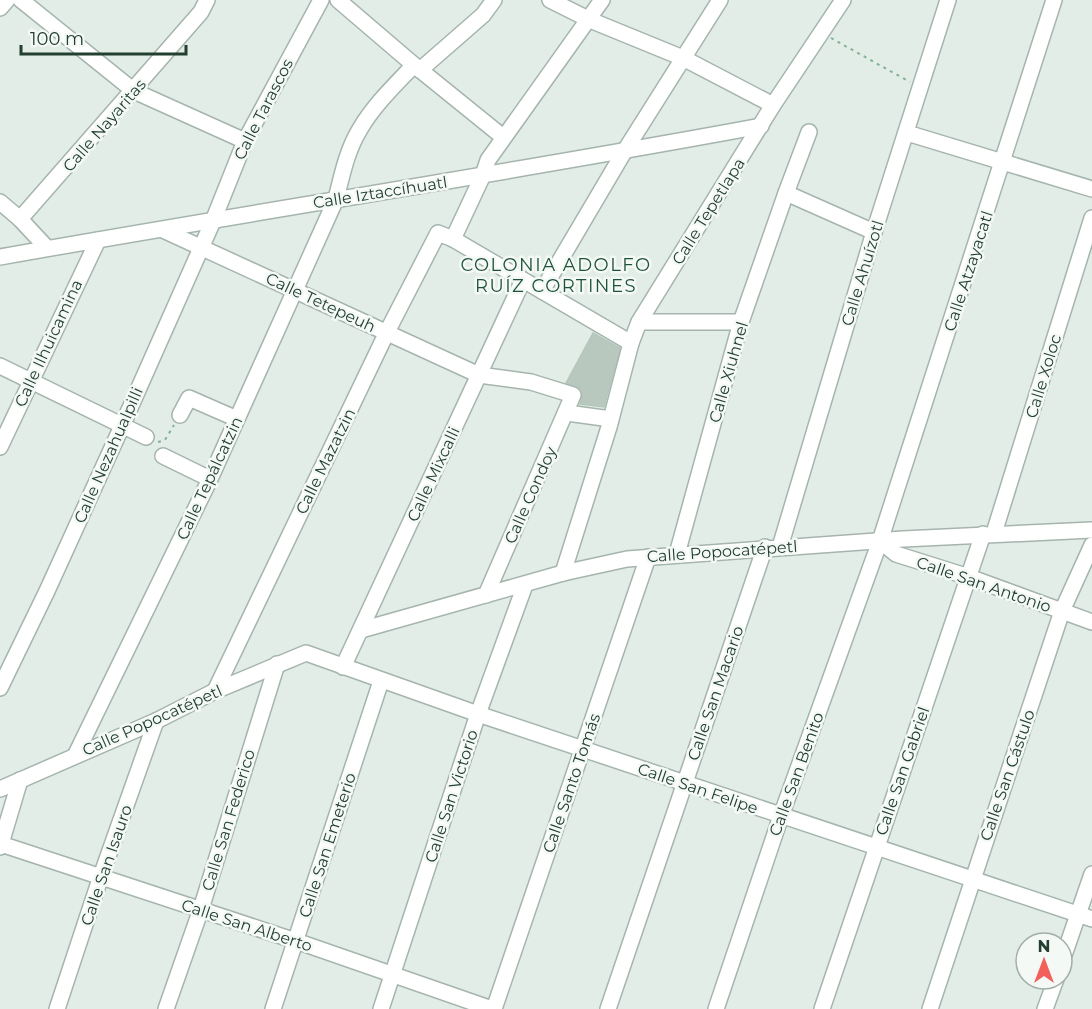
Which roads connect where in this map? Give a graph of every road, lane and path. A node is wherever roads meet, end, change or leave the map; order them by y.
1 (7, 0) edge
2 (21, 0) edge
3 (207, 0) edge
4 (321, 0) edge
5 (338, 0) edge
6 (494, 0) edge
7 (550, 0) edge
8 (602, 0) edge
9 (720, 0) edge
10 (843, 0) edge
11 (948, 0) edge
12 (1054, 0) edge
13 (0, 8) edge
14 (590, 20) junction
15 (820, 33) junction
16 (684, 58) junction
17 (417, 68) junction
18 (920, 87) junction
19 (134, 91) junction
20 (773, 105) junction
21 (760, 126) junction
22 (809, 132) dead end
23 (907, 133) junction
24 (503, 137) junction
25 (245, 141) junction
26 (624, 152) junction
27 (1003, 162) junction
28 (483, 175) junction
29 (1092, 189) edge
30 (786, 193) junction
31 (336, 199) junction
32 (0, 202) edge
33 (1092, 218) edge
34 (20, 219) junction
35 (213, 221) junction
36 (162, 230) junction
37 (874, 232) junction
38 (453, 239) junction
39 (98, 240) junction
40 (47, 248) junction
41 (201, 248) junction
42 (0, 257) edge
43 (523, 280) junction
44 (295, 289) junction
45 (542, 291) junction
46 (639, 322) junction
47 (741, 322) junction
48 (387, 332) junction
49 (631, 343) junction
50 (0, 366) edge
51 (479, 375) junction
52 (30, 381) junction
53 (573, 395) joint
54 (567, 413) junction
55 (237, 419) junction
56 (611, 419) junction
57 (177, 420) joint
58 (122, 426) junction
59 (146, 437) joint
60 (0, 447) edge
61 (163, 456) dead end
62 (210, 479) junction
63 (1092, 530) edge
64 (988, 534) junction
65 (880, 541) junction
66 (1092, 545) edge
67 (772, 547) junction
68 (677, 554) junction
69 (648, 557) junction
70 (563, 573) junction
71 (969, 577) junction
72 (525, 585) junction
73 (486, 595) junction
74 (1062, 611) junction
75 (1092, 622) edge
76 (361, 630) junction
77 (306, 653) joint
78 (277, 664) junction
79 (343, 667) junction
80 (381, 681) junction
81 (0, 688) edge
82 (215, 691) junction
83 (477, 714) junction
84 (156, 721) junction
85 (583, 748) junction
86 (76, 754) junction
87 (20, 780) junction
88 (684, 783) junction
89 (0, 789) edge
90 (781, 816) junction
91 (0, 845) edge
92 (876, 848) junction
93 (1092, 873) edge
94 (101, 876) junction
95 (972, 879) junction
96 (201, 909) junction
97 (1085, 917) edge
98 (1074, 938) edge
99 (296, 941) junction
100 (392, 975) junction
101 (1052, 991) edge
102 (57, 1009) edge
103 (166, 1009) edge
104 (273, 1009) edge
105 (381, 1009) edge
106 (493, 1009) edge
107 (608, 1009) edge
108 (716, 1009) edge
109 (822, 1009) edge
110 (930, 1009) edge
111 (1045, 1009) edge

1 - 13 street
2 - 19 street
3 - 19 street, Calle Nayaritas
4 - 25 street, Calle Tarascos
5 - 17 street
6 - 17 street, Calle Tepálcatzin
7 - 14 street
8 - 14 street
9 - 16 street
10 - 15 street, Calle Tepetlapa
11 - 18 street, Calle Ahuízotl
12 - 27 street, Calle Atzayacatl
14 - 16 street
14 - 24 street
15 - 18 path
15 - 20 street, Calle Tepetlapa
16 - 20 street
16 - 26 street
17 - 24 street
17 - 31 street, Calle Tepálcatzin
18 - 23 street, Calle Ahuízotl
19 - 25 street
19 - 34 street, Calle Nayaritas
20 - 21 street, Calle Tepetlapa
21 - 26 street, Calle Iztaccíhuatl
21 - 46 street, Calle Tepetlapa
22 - 30 street, Calle Xiuhnel
23 - 27 street
23 - 37 street, Calle Ahuízotl
24 - 28 street
25 - 35 street, Calle Tarascos
26 - 28 street, Calle Iztaccíhuatl
26 - 45 street
27 - 29 street
27 - 65 street, Calle Atzayacatl
28 - 31 street, Calle Iztaccíhuatl
28 - 38 street
30 - 37 street
30 - 47 street, Calle Xiuhnel
31 - 35 street, Calle Iztaccíhuatl
31 - 44 street, Calle Tepálcatzin
32 - 34 street
33 - 64 street, Calle Xoloc
34 - 40 street
35 - 36 street, Calle Iztaccíhuatl
35 - 41 street, Calle Nezahualpilli
36 - 39 street, Calle Iztaccíhuatl
36 - 41 street, Calle Tetepeuh
37 - 67 street, Calle Ahuízotl
38 - 43 street
38 - 48 street, Calle Mazatzin
39 - 40 street, Calle Iztaccíhuatl
39 - 52 street, Calle Ilhuicamina
40 - 42 street, Calle Iztaccíhuatl
41 - 44 street, Calle Tetepeuh
41 - 58 street, Calle Nezahualpilli
43 - 45 street
43 - 51 street, Calle Mixcalli
44 - 48 street, Calle Tetepeuh
44 - 55 street, Calle Tepálcatzin
45 - 49 street
46 - 47 street
46 - 49 street, Calle Tepetlapa
47 - 68 street, Calle Xiuhnel
48 - 51 street, Calle Tetepeuh
48 - 82 street, Calle Mazatzin
49 - 56 street, Calle Tepetlapa
50 - 52 street
51 - 53 street, Calle Tetepeuh
51 - 76 street, Calle Mixcalli
52 - 58 street
52 - 60 street, Calle Ilhuicamina
53 - 54 street, Calle Condoy
54 - 56 street
54 - 73 street, Calle Condoy
55 - 57 street
55 - 62 street, Calle Tepálcatzin
56 - 70 street, Calle Tepetlapa
57 - 59 path
58 - 59 street
58 - 81 street, Calle Nezahualpilli
61 - 62 street
62 - 86 street, Calle Tepálcatzin
63 - 64 street, Calle Popocatépetl
64 - 65 street, Calle Popocatépetl
64 - 71 street, Calle San Gabriel
65 - 67 street, Calle Popocatépetl
65 - 71 street, Calle San Antonio
65 - 90 street, Calle San Benito
66 - 74 street, Calle San Cástulo
67 - 68 street, Calle Popocatépetl
67 - 88 street, Calle San Macario
68 - 69 street, Calle Popocatépetl
69 - 70 street, Calle Popocatépetl
69 - 85 street, Calle Santo Tomás
70 - 72 street, Calle Popocatépetl
71 - 74 street, Calle San Antonio
71 - 92 street, Calle San Gabriel
72 - 73 street, Calle Popocatépetl
72 - 83 street, Calle San Victorio
73 - 76 street, Calle Popocatépetl
74 - 75 street, Calle San Antonio
74 - 95 street, Calle San Cástulo
76 - 79 street, Calle Mixcalli
77 - 78 street, Calle Popocatépetl
77 - 79 street, Calle San Felipe
78 - 82 street, Calle Popocatépetl
78 - 96 street, Calle San Federico
79 - 80 street, Calle San Felipe
80 - 83 street, Calle San Felipe
80 - 99 street, Calle San Emeterio
82 - 84 street, Calle Popocatépetl
83 - 85 street, Calle San Felipe
83 - 100 street, Calle San Victorio
84 - 86 street, Calle Popocatépetl
84 - 94 street, Calle San Isauro
85 - 88 street, Calle San Felipe
85 - 106 street, Calle Santo Tomás
86 - 87 street, Calle Popocatépetl
87 - 89 street, Calle Popocatépetl
87 - 91 street
88 - 90 street, Calle San Felipe
88 - 107 street, Calle San Macario
90 - 92 street, Calle San Felipe
90 - 108 street, Calle San Benito
91 - 94 street, Calle San Alberto
92 - 95 street, Calle San Felipe
92 - 109 street, Calle San Gabriel
93 - 97 street
94 - 96 street, Calle San Alberto
94 - 102 street, Calle San Isauro
95 - 97 street, Calle San Felipe
95 - 110 street, Calle San Cástulo
96 - 99 street, Calle San Alberto
96 - 103 street, Calle San Federico
97 - 98 street
99 - 100 street, Calle San Alberto
99 - 104 street, Calle San Emeterio
100 - 105 street, Calle San Victorio
100 - 106 street, Calle San Alberto
101 - 111 street

